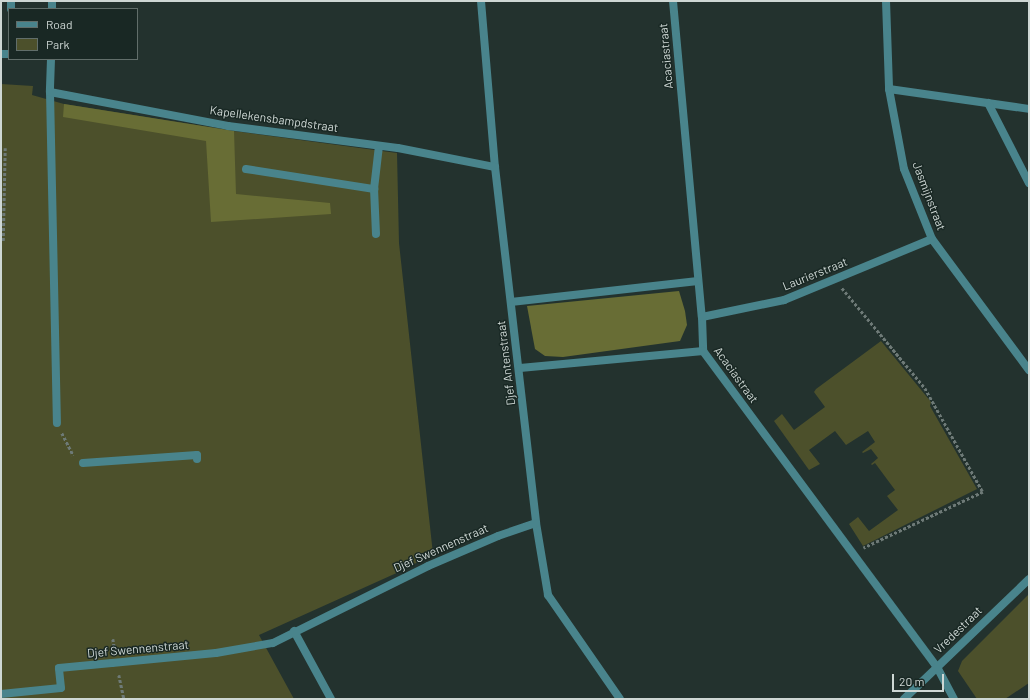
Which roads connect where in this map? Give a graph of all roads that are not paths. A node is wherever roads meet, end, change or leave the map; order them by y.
1 (481, 1) edge
2 (673, 1) edge
3 (886, 1) edge
4 (51, 60) edge
5 (890, 89) junction
6 (50, 92) junction
7 (988, 103) junction
8 (1029, 109) edge
9 (379, 146) junction
10 (495, 167) junction
11 (246, 169) dead end
12 (1029, 183) edge
13 (374, 189) junction
14 (376, 234) dead end
15 (932, 239) junction
16 (698, 281) junction
17 (511, 302) junction
18 (702, 316) junction
19 (703, 351) junction
20 (520, 368) junction
21 (1029, 370) edge
22 (58, 423) road end
23 (197, 459) dead end
24 (83, 463) road end
25 (536, 524) junction
26 (1029, 579) edge
27 (294, 631) junction
28 (937, 667) junction
29 (1, 694) edge
30 (331, 699) edge
31 (620, 699) edge
32 (904, 699) edge
33 (954, 699) edge

1 - 10 street, Djef Antenstraat
2 - 16 street, Acaciastraat
3 - 5 street, Jasmijnstraat
4 - 6 street
5 - 7 street
5 - 15 street, Jasmijnstraat
6 - 9 street, Kapellekensbampdstraat
6 - 22 street
7 - 8 street
7 - 12 street
9 - 10 street, Kapellekensbampdstraat
9 - 13 street
10 - 17 street, Djef Antenstraat
11 - 13 street
13 - 14 street
15 - 18 street, Laurierstraat
15 - 21 street, Jasmijnstraat
16 - 17 street
16 - 18 street, Acaciastraat
17 - 20 street, Djef Antenstraat
18 - 19 street, Acaciastraat
19 - 20 street
19 - 28 street, Acaciastraat
20 - 25 street, Djef Antenstraat
23 - 24 street
25 - 27 street, Djef Swennenstraat
25 - 31 street, Djef Antenstraat
26 - 28 street, Vredestraat
27 - 29 street, Djef Swennenstraat
27 - 30 street
28 - 32 street, Vredestraat
28 - 33 street, Acaciastraat

